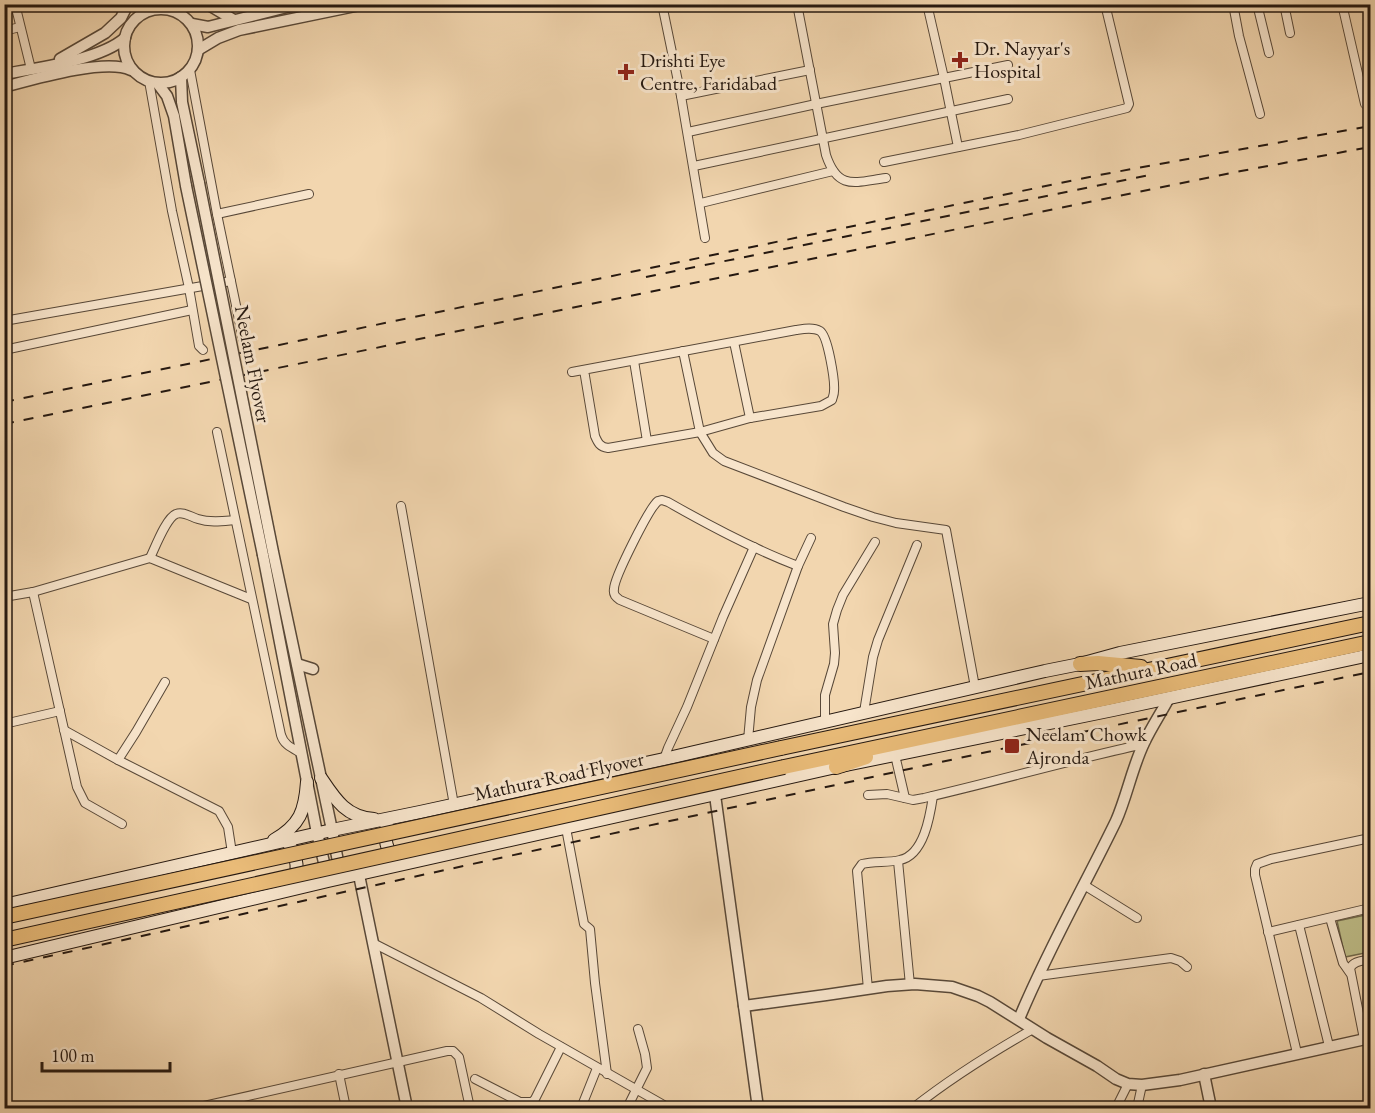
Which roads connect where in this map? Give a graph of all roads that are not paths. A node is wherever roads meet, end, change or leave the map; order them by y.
1 (15, 4) edge
2 (130, 4) edge
3 (207, 4) edge
4 (299, 4) edge
5 (365, 4) edge
6 (662, 4) edge
7 (796, 4) edge
8 (927, 4) edge
9 (1105, 4) edge
10 (1233, 4) edge
11 (1257, 4) edge
12 (1284, 4) edge
13 (1342, 4) edge
14 (167, 7) edge
15 (234, 20) junction
16 (132, 22) junction
17 (192, 24) junction
18 (20, 27) junction
19 (4, 31) edge
20 (1290, 33) dead end
21 (125, 38) junction
22 (198, 50) junction
23 (1269, 53) dead end
24 (49, 65) junction
25 (1008, 65) dead end
26 (31, 69) junction
27 (131, 70) junction
28 (810, 70) junction
29 (4, 74) edge
30 (186, 74) junction
31 (944, 78) junction
32 (153, 82) junction
33 (4, 87) edge
34 (681, 96) junction
35 (1008, 99) dead end
36 (816, 104) junction
37 (1365, 104) dead end
38 (951, 112) junction
39 (1260, 114) dead end
40 (688, 132) junction
41 (822, 138) junction
42 (958, 147) junction
43 (884, 162) dead end
44 (694, 166) junction
45 (833, 171) junction
46 (886, 178) dead end
47 (309, 194) dead end
48 (700, 203) junction
49 (216, 214) junction
50 (705, 238) dead end
51 (231, 281) junction
52 (189, 288) junction
53 (192, 310) junction
54 (4, 321) edge
55 (243, 339) dead end
56 (734, 342) junction
57 (4, 350) edge
58 (202, 350) dead end
59 (683, 351) junction
60 (634, 361) junction
61 (584, 370) junction
62 (572, 372) dead end
63 (750, 418) junction
64 (217, 432) dead end
65 (700, 432) junction
66 (647, 441) junction
67 (401, 506) dead end
68 (235, 520) junction
69 (811, 538) dead end
70 (875, 542) dead end
71 (917, 545) dead end
72 (754, 547) junction
73 (268, 553) junction
74 (150, 558) junction
75 (798, 566) junction
76 (33, 592) junction
77 (4, 597) edge
78 (251, 599) junction
79 (1371, 603) edge
80 (1371, 623) edge
81 (714, 639) junction
82 (1371, 642) edge
83 (1371, 650) edge
84 (1322, 652) junction
85 (1371, 655) edge
86 (297, 664) junction
87 (1080, 664) junction
88 (1155, 668) junction
89 (312, 669) dead end
90 (1123, 675) joint
91 (165, 682) dead end
92 (975, 687) junction
93 (1169, 698) junction
94 (60, 711) junction
95 (864, 712) junction
96 (825, 721) junction
97 (4, 724) edge
98 (64, 730) junction
99 (919, 739) junction
100 (748, 740) junction
101 (1144, 744) junction
102 (301, 753) junction
103 (895, 755) junction
104 (118, 759) junction
105 (664, 759) junction
106 (836, 767) junction
107 (321, 778) junction
108 (307, 782) junction
109 (715, 795) junction
110 (868, 795) dead end
111 (933, 796) junction
112 (904, 798) junction
113 (454, 805) junction
114 (387, 819) junction
115 (122, 824) dead end
116 (566, 828) junction
117 (332, 830) junction
118 (317, 833) junction
119 (1371, 838) edge
120 (282, 842) junction
121 (265, 845) junction
122 (232, 853) junction
123 (898, 861) junction
124 (403, 864) junction
125 (358, 875) junction
126 (334, 880) junction
127 (1084, 885) junction
128 (292, 890) junction
129 (4, 905) edge
130 (1371, 908) edge
131 (4, 916) edge
132 (1137, 918) dead end
133 (1330, 918) junction
134 (1299, 925) junction
135 (1268, 932) junction
136 (4, 940) edge
137 (373, 944) junction
138 (4, 958) edge
139 (1371, 959) edge
140 (1187, 967) dead end
141 (1350, 973) junction
142 (1038, 976) junction
143 (910, 985) junction
144 (868, 989) junction
145 (744, 1006) junction
146 (1019, 1020) junction
147 (638, 1029) dead end
148 (1033, 1029) junction
149 (1367, 1038) edge
150 (1329, 1046) junction
151 (561, 1047) junction
152 (1297, 1053) junction
153 (398, 1062) junction
154 (597, 1068) junction
155 (339, 1074) junction
156 (608, 1074) junction
157 (1204, 1074) junction
158 (475, 1079) dead end
159 (1128, 1084) junction
160 (1142, 1085) junction
161 (636, 1089) junction
162 (199, 1108) edge
163 (346, 1108) edge
164 (407, 1108) edge
165 (470, 1108) edge
166 (581, 1108) edge
167 (627, 1108) edge
168 (669, 1108) edge
169 (758, 1108) edge
170 (913, 1108) edge
171 (1116, 1108) edge
172 (1137, 1108) edge
173 (1211, 1108) edge

1 - 18 street
2 - 16 street
2 - 24 street
3 - 15 street
4 - 15 street
5 - 22 street
6 - 34 street
7 - 28 street
8 - 31 street
9 - 42 street
10 - 39 street
11 - 23 street
12 - 20 street
13 - 37 street
14 - 16 street
14 - 17 street
15 - 17 street
16 - 21 street
17 - 22 street
18 - 19 street
18 - 26 street
21 - 24 street
21 - 27 street
22 - 30 street
24 - 26 street
25 - 31 street
26 - 29 street
27 - 32 street
27 - 33 street
28 - 34 street
28 - 36 street
30 - 32 street
30 - 49 street
30 - 73 street, Neelam Flyover, bridge
31 - 36 street
31 - 38 street
32 - 52 street
32 - 73 street, Neelam Flyover, bridge
34 - 40 street
35 - 38 street
36 - 40 street
36 - 41 street
38 - 41 street
38 - 42 street
40 - 44 street
41 - 44 street
41 - 45 street
42 - 43 street
44 - 48 street
45 - 46 street
45 - 48 street
47 - 49 street
48 - 50 street
49 - 51 street
51 - 52 street
51 - 55 street
52 - 53 street
52 - 54 street
53 - 57 street
53 - 58 street
56 - 59 street
56 - 63 street
56 - 63 street
59 - 60 street
59 - 65 street
60 - 61 street
60 - 66 street
61 - 62 street
61 - 66 street
63 - 65 street
64 - 68 street
65 - 66 street
65 - 92 street
67 - 113 street
68 - 74 street
68 - 78 street
69 - 75 street
70 - 96 street
71 - 95 street
72 - 75 street
72 - 81 street
72 - 81 street
73 - 86 street
73 - 102 street
74 - 76 street
74 - 78 street
75 - 100 street
76 - 77 street
76 - 94 street
78 - 102 street
79 - 87 main road
80 - 88 highway, Mathura Road
81 - 105 street
82 - 84 highway, Mathura Road
83 - 84 highway
84 - 99 highway, Mathura Road
85 - 93 main road
86 - 89 street
86 - 107 street
87 - 88 highway
87 - 92 main road
88 - 90 highway, Mathura Road
90 - 131 highway, Mathura Road Flyover, bridge
91 - 104 street
92 - 95 main road
93 - 101 street
93 - 103 main road
94 - 97 street
94 - 98 street
95 - 96 main road
96 - 100 main road
98 - 104 street
98 - 115 street
99 - 106 highway
99 - 136 highway, Mathura Road Flyover, bridge
100 - 105 main road
101 - 111 street
101 - 127 street
102 - 108 street
103 - 106 main road
103 - 112 street
104 - 122 street
105 - 113 main road
106 - 109 main road
107 - 114 main road
107 - 117 street
108 - 118 street
108 - 121 main road
109 - 116 main road
109 - 145 street
110 - 112 street
111 - 112 street
111 - 123 street
113 - 114 main road
114 - 117 main road
114 - 124 main road
116 - 124 main road
116 - 156 street
117 - 118 main road
117 - 126 street
118 - 120 main road
118 - 126 street
119 - 135 street
120 - 121 main road
120 - 128 main road
121 - 122 main road
122 - 129 main road
123 - 143 street
123 - 144 street
124 - 125 main road
125 - 126 main road
125 - 137 street
126 - 128 main road
127 - 132 street
127 - 142 street
128 - 138 main road
130 - 133 street
133 - 134 street
133 - 141 street
134 - 135 street
134 - 150 street
135 - 152 street
137 - 151 street
137 - 153 street
139 - 141 street
140 - 142 street
141 - 149 street
142 - 146 street
143 - 144 street
143 - 146 street
144 - 145 street
145 - 169 street
146 - 148 street
147 - 161 street
148 - 159 street
148 - 170 street
149 - 150 street
150 - 152 street
151 - 154 street
151 - 158 street
152 - 157 street
153 - 155 street
153 - 164 street
153 - 165 street
154 - 156 street
154 - 166 street
155 - 162 street
155 - 163 street
156 - 161 street
157 - 160 street
157 - 173 street
159 - 160 street
159 - 171 street
160 - 172 street
161 - 167 street
161 - 168 street

